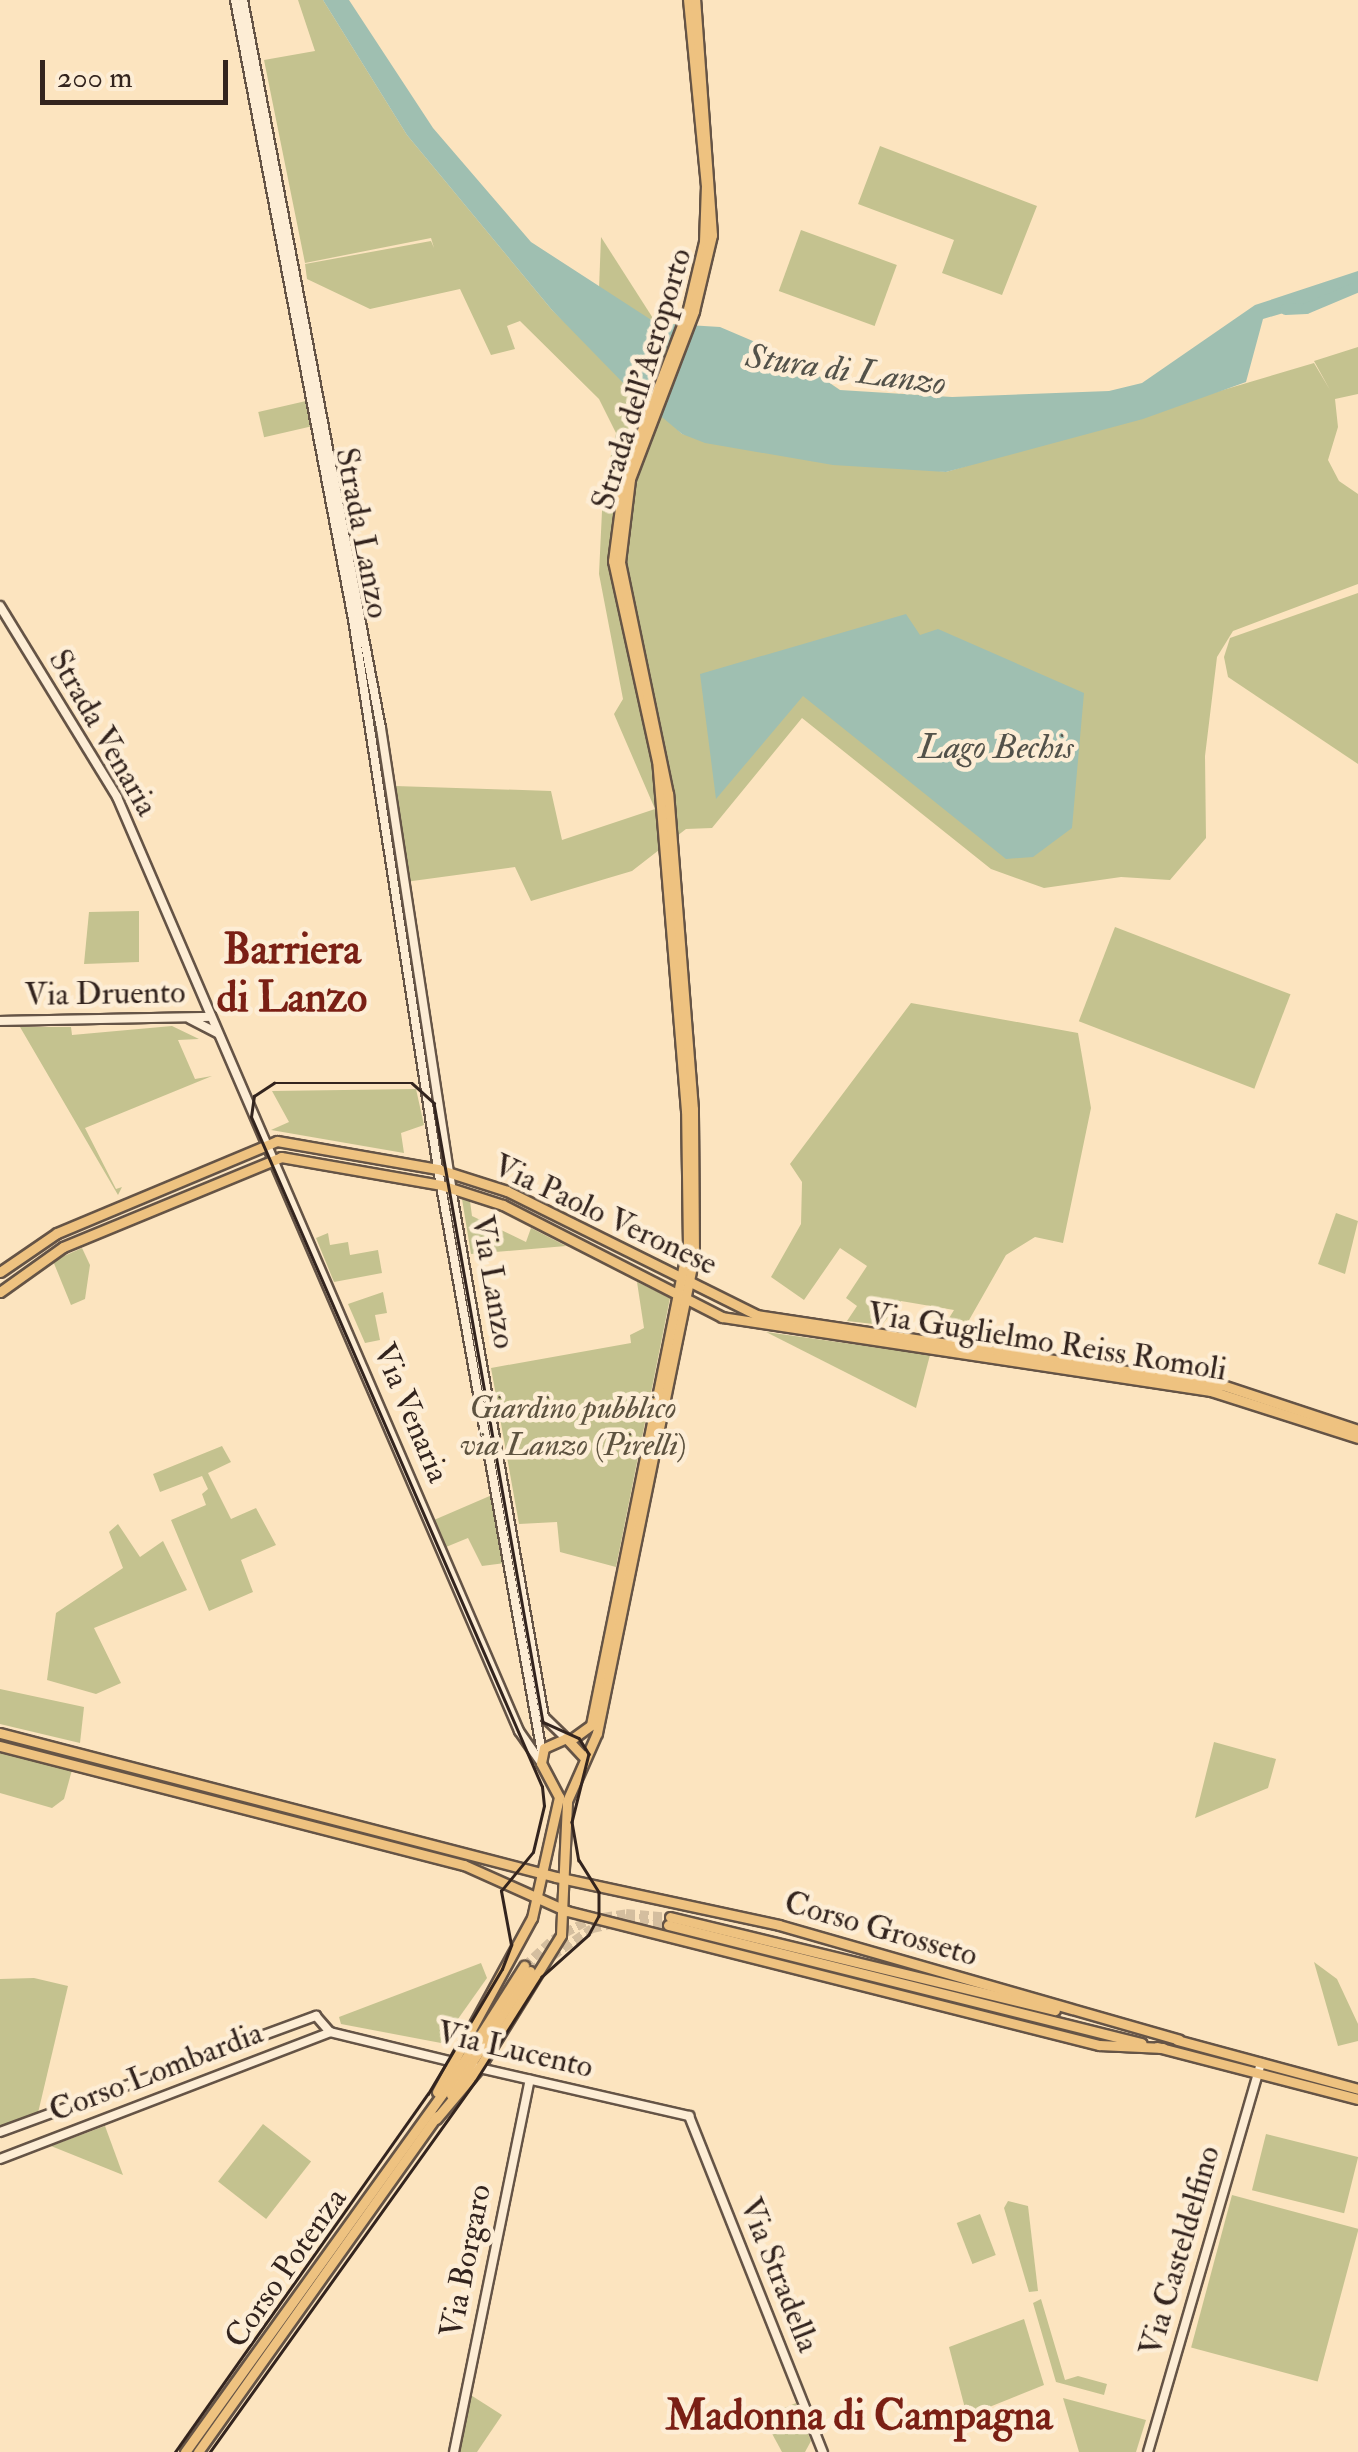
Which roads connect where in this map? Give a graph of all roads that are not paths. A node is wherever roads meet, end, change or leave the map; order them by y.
1 (236, 0) edge
2 (243, 0) edge
3 (691, 0) edge
4 (0, 606) edge
5 (211, 1017) junction
6 (187, 1018) junction
7 (0, 1022) edge
8 (218, 1033) junction
9 (433, 1061) joint
10 (426, 1077) joint
11 (237, 1080) joint
12 (264, 1143) junction
13 (273, 1160) junction
14 (438, 1169) junction
15 (449, 1173) junction
16 (446, 1186) junction
17 (0, 1272) edge
18 (686, 1279) junction
19 (0, 1292) edge
20 (682, 1297) junction
21 (737, 1307) joint
22 (722, 1316) joint
23 (1358, 1430) edge
24 (1358, 1438) edge
25 (0, 1733) edge
26 (569, 1739) junction
27 (0, 1746) edge
28 (583, 1756) junction
29 (542, 1758) junction
30 (575, 1775) junction
31 (555, 1778) junction
32 (543, 1874) junction
33 (566, 1880) junction
34 (538, 1900) junction
35 (566, 1911) junction
36 (669, 1921) tunnel mouth
37 (787, 1950) junction
38 (527, 1968) tunnel mouth
39 (330, 2032) junction
40 (1179, 2040) junction
41 (1163, 2048) junction
42 (466, 2065) junction
43 (1259, 2068) junction
44 (530, 2080) junction
45 (1358, 2088) edge
46 (1358, 2099) edge
47 (431, 2116) junction
48 (688, 2116) joint
49 (0, 2132) edge
50 (0, 2158) edge
51 (185, 2452) edge
52 (198, 2452) edge
53 (454, 2452) edge
54 (822, 2452) edge
55 (1148, 2452) edge

1 - 10 street, Strada Lanzo
2 - 9 street, Strada Lanzo
3 - 18 main road, Strada dell'Aeroporto
4 - 5 street, Strada Venaria
5 - 6 street, Via Druento
5 - 8 street, Strada Venaria
6 - 7 street, Via Druento
6 - 8 street
8 - 11 street, Strada Venaria
9 - 15 street, Via Lanzo
10 - 14 street, Via Lanzo
11 - 12 street, Via Venaria
12 - 13 street, Via Venaria
12 - 14 main road, Via Paolo Veronese
12 - 17 main road
13 - 16 main road, Via Paolo Veronese
13 - 19 main road
13 - 29 street, Via Venaria
14 - 15 main road, Via Paolo Veronese
14 - 16 street, Via Lanzo
15 - 16 street, Via Lanzo
15 - 18 main road, Via Paolo Veronese
16 - 20 main road, Via Paolo Veronese
16 - 26 street, Via Lanzo
16 - 29 street, Via Lanzo
18 - 20 main road, Strada dell'Aeroporto
18 - 21 main road, Via Paolo Veronese
20 - 22 main road, Via Paolo Veronese
20 - 26 main road
20 - 28 main road
21 - 23 main road, Via Guglielmo Reiss Romoli
22 - 24 main road, Via Guglielmo Reiss Romoli
25 - 32 main road
26 - 28 main road
26 - 29 main road
27 - 34 main road
28 - 30 main road
29 - 31 main road
30 - 31 main road
30 - 33 main road, Corso Potenza
31 - 32 main road, Corso Potenza
32 - 33 main road, Corso Grosseto
32 - 34 main road, Corso Potenza
33 - 35 main road, Corso Potenza
33 - 40 main road, Corso Grosseto
34 - 35 main road, Corso Grosseto
34 - 42 main road, Corso Potenza
35 - 41 main road, Corso Grosseto
35 - 42 main road, Corso Potenza
36 - 37 main road
37 - 40 main road, Corso Grosseto
37 - 41 main road, Corso Grosseto
38 - 42 main road
39 - 42 street, Via Lucento
39 - 49 street, Corso Lombardia
39 - 50 street, Corso Lombardia
40 - 43 main road, Corso Grosseto
41 - 43 main road, Corso Grosseto
42 - 44 street, Via Lucento
42 - 47 main road, Corso Potenza
42 - 47 main road, Corso Potenza
43 - 45 main road, Corso Grosseto
43 - 46 main road, Corso Grosseto
43 - 55 street, Via Casteldelfino
44 - 48 street, Via Lucento
44 - 53 street, Via Borgaro
47 - 51 main road, Corso Potenza
47 - 52 main road, Corso Potenza
48 - 54 street, Via Stradella

